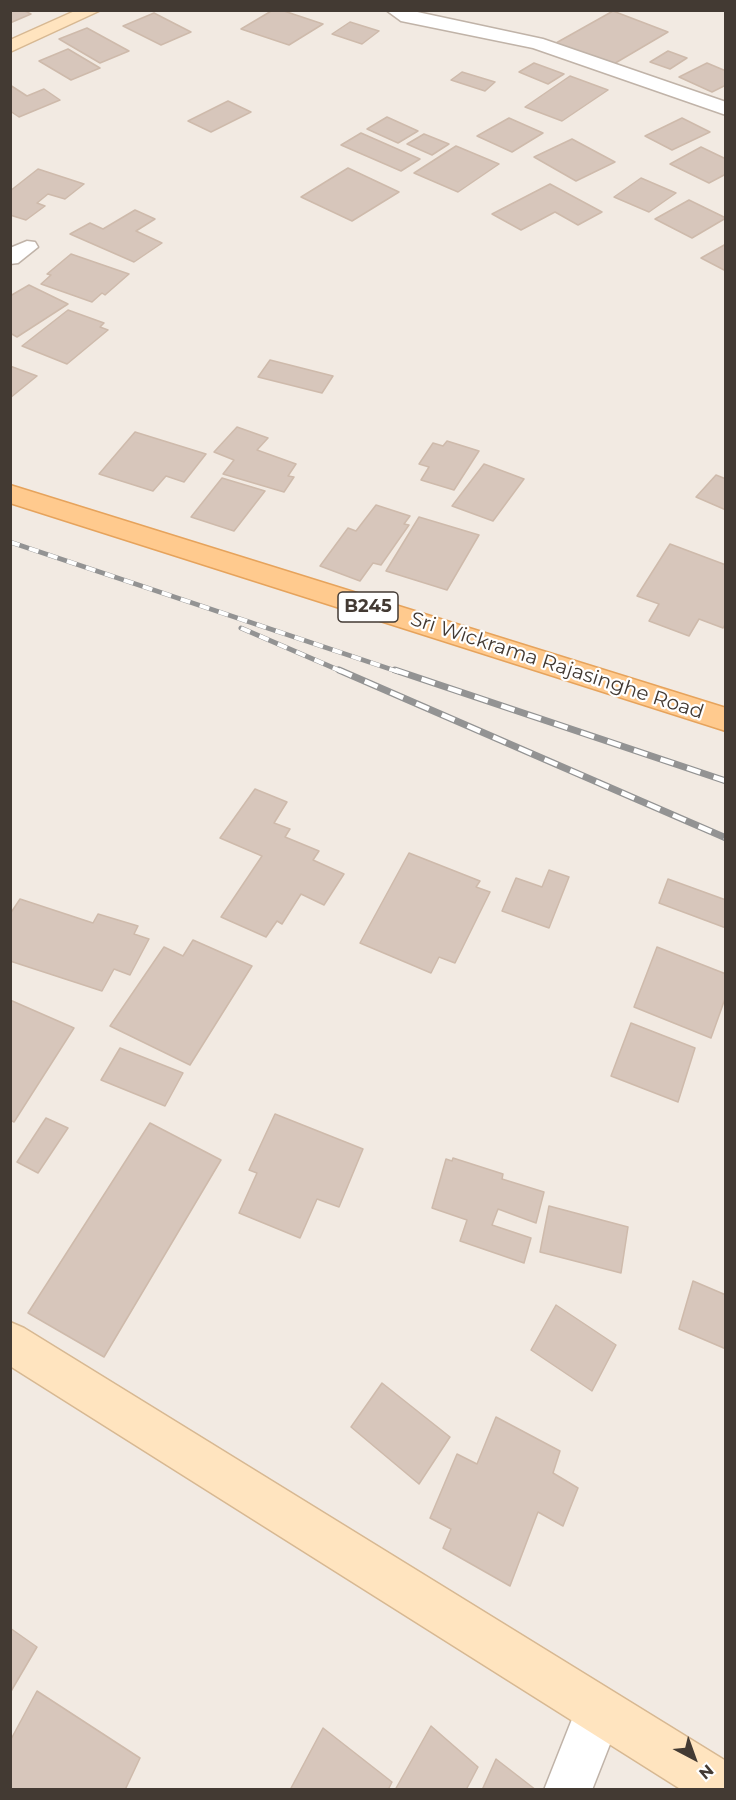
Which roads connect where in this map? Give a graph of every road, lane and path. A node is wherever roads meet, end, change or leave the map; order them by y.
1 (93, 10) edge
2 (394, 10) edge
3 (10, 47) edge
4 (726, 109) edge
5 (10, 494) edge
6 (726, 720) edge
7 (10, 1342) edge
8 (599, 1711) junction
9 (568, 1790) edge
10 (726, 1790) edge

1 - 3 street
2 - 4 street
5 - 6 main road, Sri Wickrama Rajasinghe Road / B245
7 - 8 street
8 - 9 street
8 - 10 street

